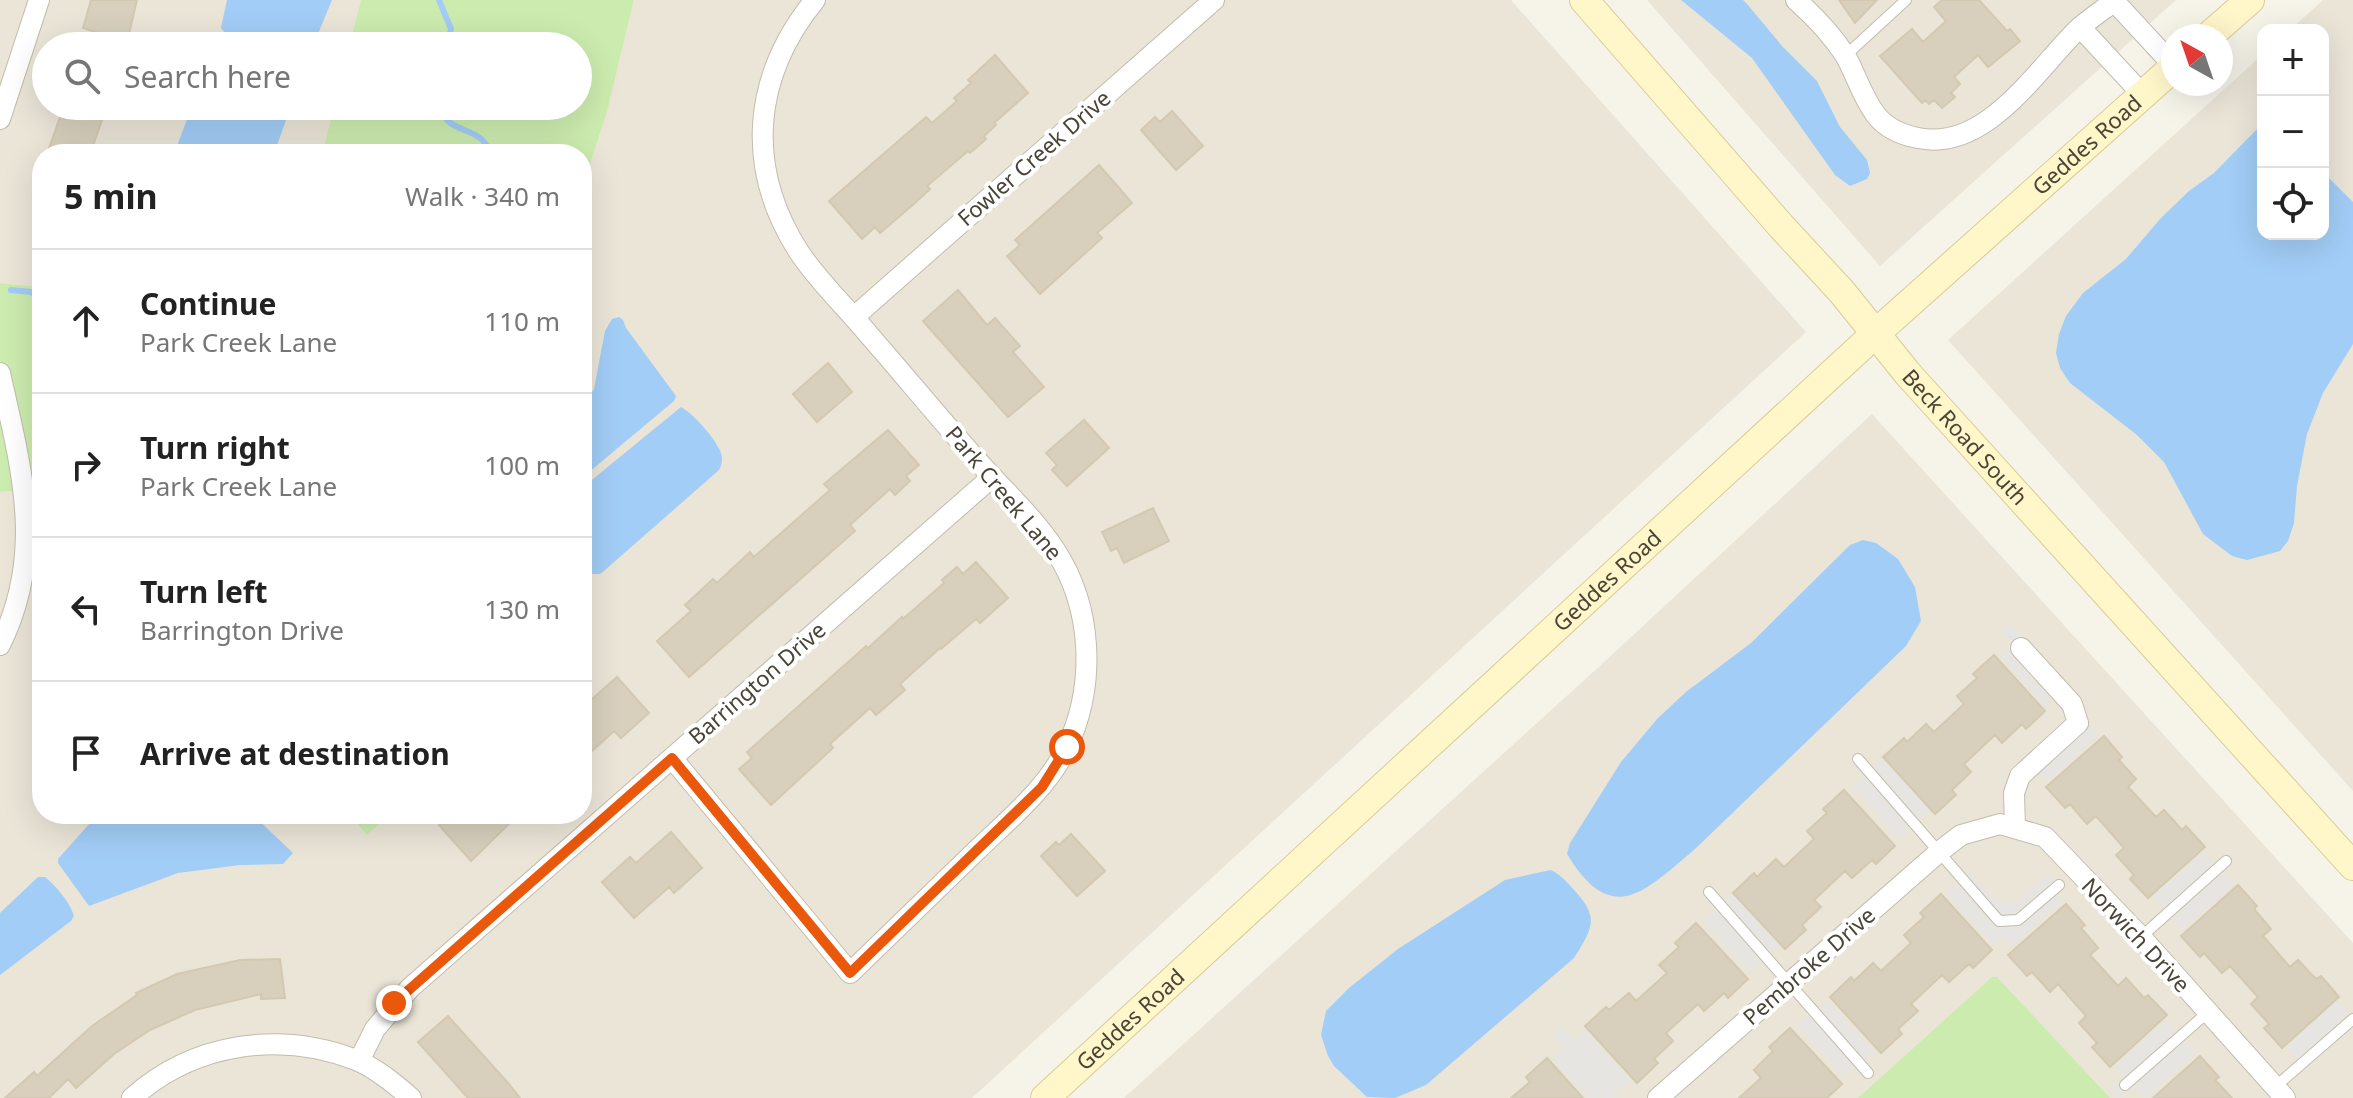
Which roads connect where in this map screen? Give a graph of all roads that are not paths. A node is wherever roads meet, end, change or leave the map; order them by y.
1 (39, 0) edge
2 (815, 0) edge
3 (1214, 0) edge
4 (1584, 0) edge
5 (1796, 0) edge
6 (1906, 0) edge
7 (2250, 0) edge
8 (2115, 1) edge
9 (2223, 24) edge
10 (2080, 27) junction
11 (2161, 53) edge
12 (1845, 56) junction
13 (2161, 78) edge
14 (2143, 95) junction
15 (0, 119) edge
16 (854, 317) junction
17 (1875, 334) junction
18 (0, 373) edge
19 (992, 477) junction
20 (0, 645) edge
21 (2021, 648) dead end
22 (672, 758) junction
23 (1858, 759) dead end
24 (2015, 828) junction
25 (1961, 835) joint
26 (1939, 852) junction
27 (2226, 861) dead end
28 (2353, 866) edge
29 (2059, 885) dead end
30 (1709, 892) dead end
31 (2141, 937) junction
32 (1789, 984) junction
33 (2207, 1013) junction
34 (2353, 1019) edge
35 (359, 1061) junction
36 (1868, 1073) dead end
37 (2125, 1085) dead end
38 (2280, 1093) edge
39 (132, 1098) edge
40 (411, 1098) edge
41 (1045, 1098) edge
42 (1658, 1098) edge

1 - 15 street
2 - 16 street, Park Creek Lane
3 - 16 street, Fowler Creek Drive
4 - 17 main road, Beck Road South
5 - 12 street
6 - 12 lane
7 - 9 main road
8 - 10 street
8 - 11 street
10 - 12 street
10 - 14 street
13 - 14 main road, Geddes Road
14 - 17 main road, Geddes Road
16 - 19 street, Park Creek Lane
17 - 28 main road, Beck Road South
17 - 41 main road, Geddes Road
18 - 20 street
19 - 22 street, Barrington Drive
19 - 22 street, Park Creek Lane
21 - 24 street
22 - 35 street, Barrington Drive
23 - 26 lane
24 - 25 street, Norwich Drive
24 - 31 street, Norwich Drive
25 - 26 street, Pembroke Drive
26 - 29 lane
26 - 32 street, Pembroke Drive
27 - 31 lane
30 - 32 lane
31 - 33 street, Norwich Drive
32 - 36 lane
32 - 42 street, Pembroke Drive
33 - 37 lane
33 - 38 street, Norwich Drive
34 - 38 lane
35 - 39 street
35 - 40 street

